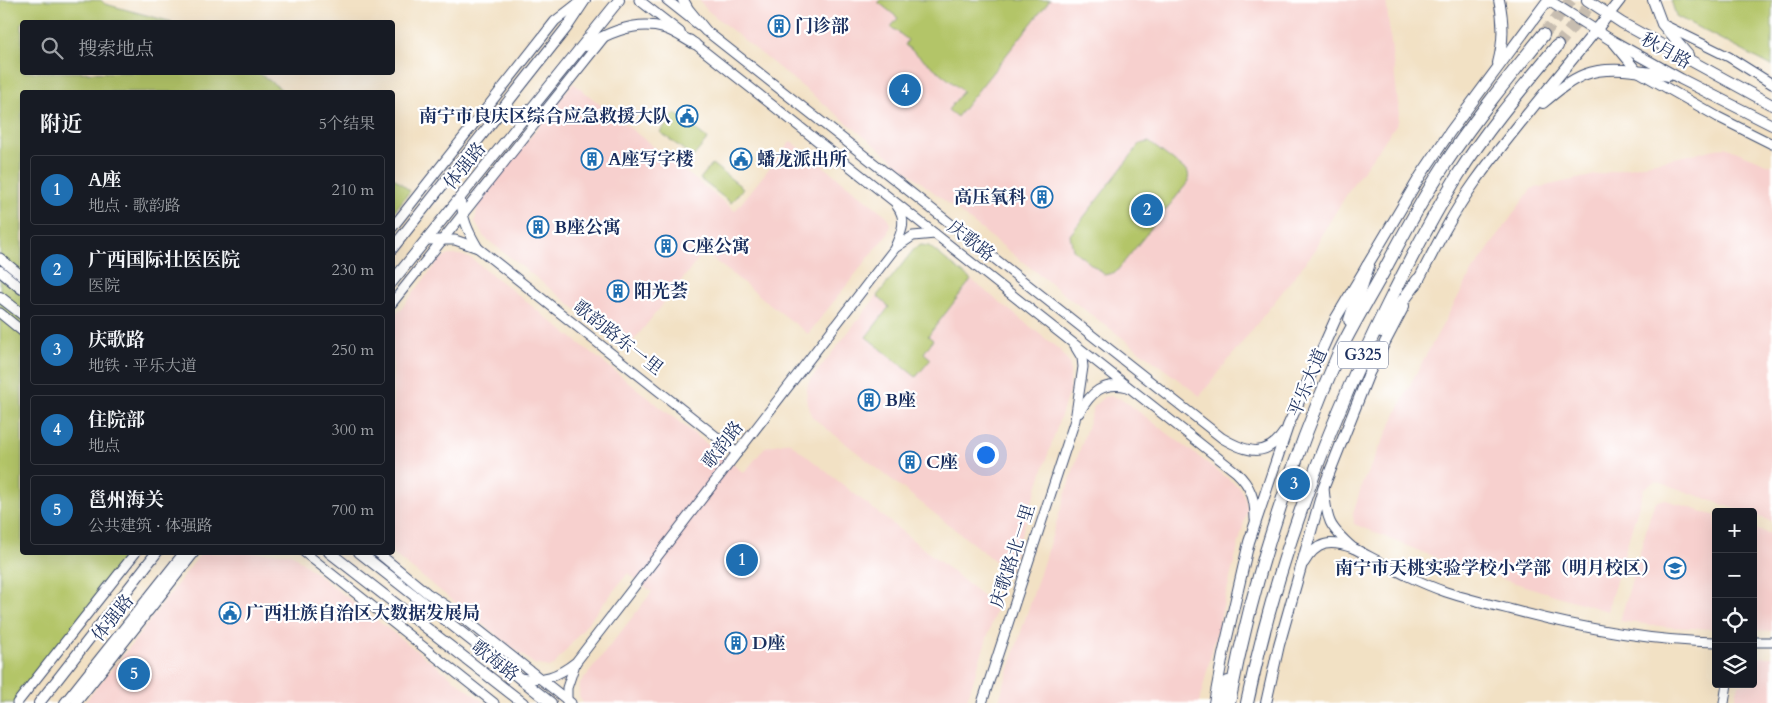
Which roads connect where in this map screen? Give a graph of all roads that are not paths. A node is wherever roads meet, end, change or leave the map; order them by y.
1 (619, 0) edge
2 (639, 0) edge
3 (667, 0) edge
4 (683, 0) edge
5 (1499, 0) edge
6 (1548, 0) edge
7 (1587, 0) edge
8 (1620, 0) edge
9 (1653, 0) edge
10 (579, 2) edge
11 (1609, 14) junction
12 (1662, 24) junction
13 (1596, 30) junction
14 (706, 31) junction
15 (1543, 35) tunnel mouth
16 (605, 36) junction
17 (1611, 40) junction
18 (695, 44) junction
19 (1557, 46) tunnel mouth
20 (579, 50) junction
21 (1695, 63) junction
22 (748, 64) junction
23 (1497, 68) junction
24 (1637, 71) junction
25 (737, 78) junction
26 (1681, 79) junction
27 (1772, 84) edge
28 (1772, 105) edge
29 (1523, 120) junction
30 (1772, 125) edge
31 (1772, 144) edge
32 (460, 198) junction
33 (893, 201) junction
34 (462, 215) junction
35 (395, 224) edge
36 (935, 234) junction
37 (426, 240) junction
38 (443, 240) junction
39 (395, 245) edge
40 (478, 248) junction
41 (895, 248) junction
42 (0, 258) edge
43 (1368, 266) junction
44 (0, 271) edge
45 (20, 274) edge
46 (395, 278) edge
47 (1418, 280) junction
48 (20, 287) edge
49 (0, 297) edge
50 (395, 299) edge
51 (20, 312) edge
52 (0, 313) edge
53 (20, 329) edge
54 (1072, 342) junction
55 (1339, 353) junction
56 (1360, 360) junction
57 (1130, 387) junction
58 (1075, 420) junction
59 (1288, 426) junction
60 (1222, 438) junction
61 (1211, 451) junction
62 (737, 453) junction
63 (1324, 486) junction
64 (1255, 524) junction
65 (1354, 548) junction
66 (134, 555) edge
67 (155, 555) edge
68 (183, 555) edge
69 (192, 555) edge
70 (308, 555) edge
71 (333, 555) edge
72 (363, 555) edge
73 (374, 555) edge
74 (381, 555) edge
75 (1301, 568) junction
76 (381, 570) junction
77 (148, 611) junction
78 (125, 628) junction
79 (1712, 642) edge
80 (1757, 642) edge
81 (1772, 642) edge
82 (1239, 654) junction
83 (576, 662) junction
84 (1255, 664) junction
85 (519, 678) junction
86 (540, 679) junction
87 (1726, 688) edge
88 (510, 693) junction
89 (568, 702) edge
90 (17, 703) edge
91 (39, 703) edge
92 (65, 703) edge
93 (76, 703) edge
94 (494, 703) edge
95 (514, 703) edge
96 (522, 703) edge
97 (551, 703) edge
98 (982, 703) edge
99 (1214, 703) edge
100 (1219, 703) edge
101 (1229, 703) edge
102 (1247, 703) edge
103 (1257, 703) edge
104 (1266, 703) edge
105 (1724, 703) edge

1 - 20 main road, 体强路
2 - 18 street, 庆歌路
3 - 14 street, 庆歌路
4 - 14 main road
5 - 23 main road
6 - 13 main road, 秋月路
6 - 23 main road
7 - 11 main road, 秋月路
8 - 11 main road
9 - 12 main road
10 - 35 street
10 - 39 main road, 体强路
11 - 13 main road
11 - 21 main road, 秋月路
12 - 21 main road
12 - 27 street
13 - 17 main road, 秋月路
13 - 29 main road
14 - 22 street, 庆歌路
15 - 55 highway, 平乐大道
16 - 18 main road
16 - 20 main road
16 - 34 street
17 - 24 street
17 - 26 main road, 秋月路
18 - 25 street, 庆歌路
19 - 56 highway, G325
20 - 32 main road, 体强路
21 - 28 main road, 秋月路
22 - 25 street
22 - 60 street, 庆歌路
23 - 43 main road
24 - 26 main road
24 - 29 main road
24 - 31 street
25 - 33 street, 庆歌路
26 - 30 main road, 秋月路
29 - 47 main road
32 - 34 street, 歌韵路东一里
32 - 37 main road, 体强路
33 - 36 street, 庆歌路
33 - 41 street, 歌韵路
34 - 38 street
34 - 40 street, 歌韵路东一里
36 - 41 street, 歌韵路
36 - 54 street, 庆歌路
37 - 38 street, 歌韵路东一里
37 - 46 main road, 体强路
38 - 40 street, 歌韵路东一里
38 - 50 street
40 - 62 street, 歌韵路东一里
41 - 62 street, 歌韵路
42 - 45 street
43 - 55 highway
43 - 59 main road
44 - 48 main road
47 - 56 highway
47 - 63 main road
49 - 51 main road
52 - 53 street
54 - 57 street, 庆歌路
54 - 58 street, 庆歌路北一里
55 - 82 highway, 平乐大道
56 - 84 highway, G325
57 - 58 street, 庆歌路北一里
57 - 61 street, 庆歌路
58 - 98 street, 庆歌路北一里
59 - 60 street, 庆歌路
59 - 64 main road
60 - 61 street
61 - 64 street, 庆歌路
62 - 83 street, 歌韵路
63 - 65 street
63 - 75 main road
64 - 99 main road
65 - 75 street
65 - 79 street
66 - 90 street
67 - 91 main road, 体强路
68 - 78 main road, 体强路
69 - 77 main road
70 - 94 street
71 - 88 main road, 歌海路
72 - 76 main road, 歌海路
73 - 76 main road
74 - 86 street
75 - 104 main road
76 - 85 main road, 歌海路
77 - 78 main road
77 - 93 street
78 - 92 main road, 体强路
80 - 81 street
82 - 100 highway
82 - 101 highway, 平乐大道
83 - 86 street, 歌韵路
83 - 89 street, 歌韵路
84 - 102 highway, G325
84 - 103 highway
85 - 86 street, 歌韵路
85 - 97 main road, 歌海路
86 - 89 street
87 - 105 street
88 - 95 street
88 - 96 main road, 歌海路

